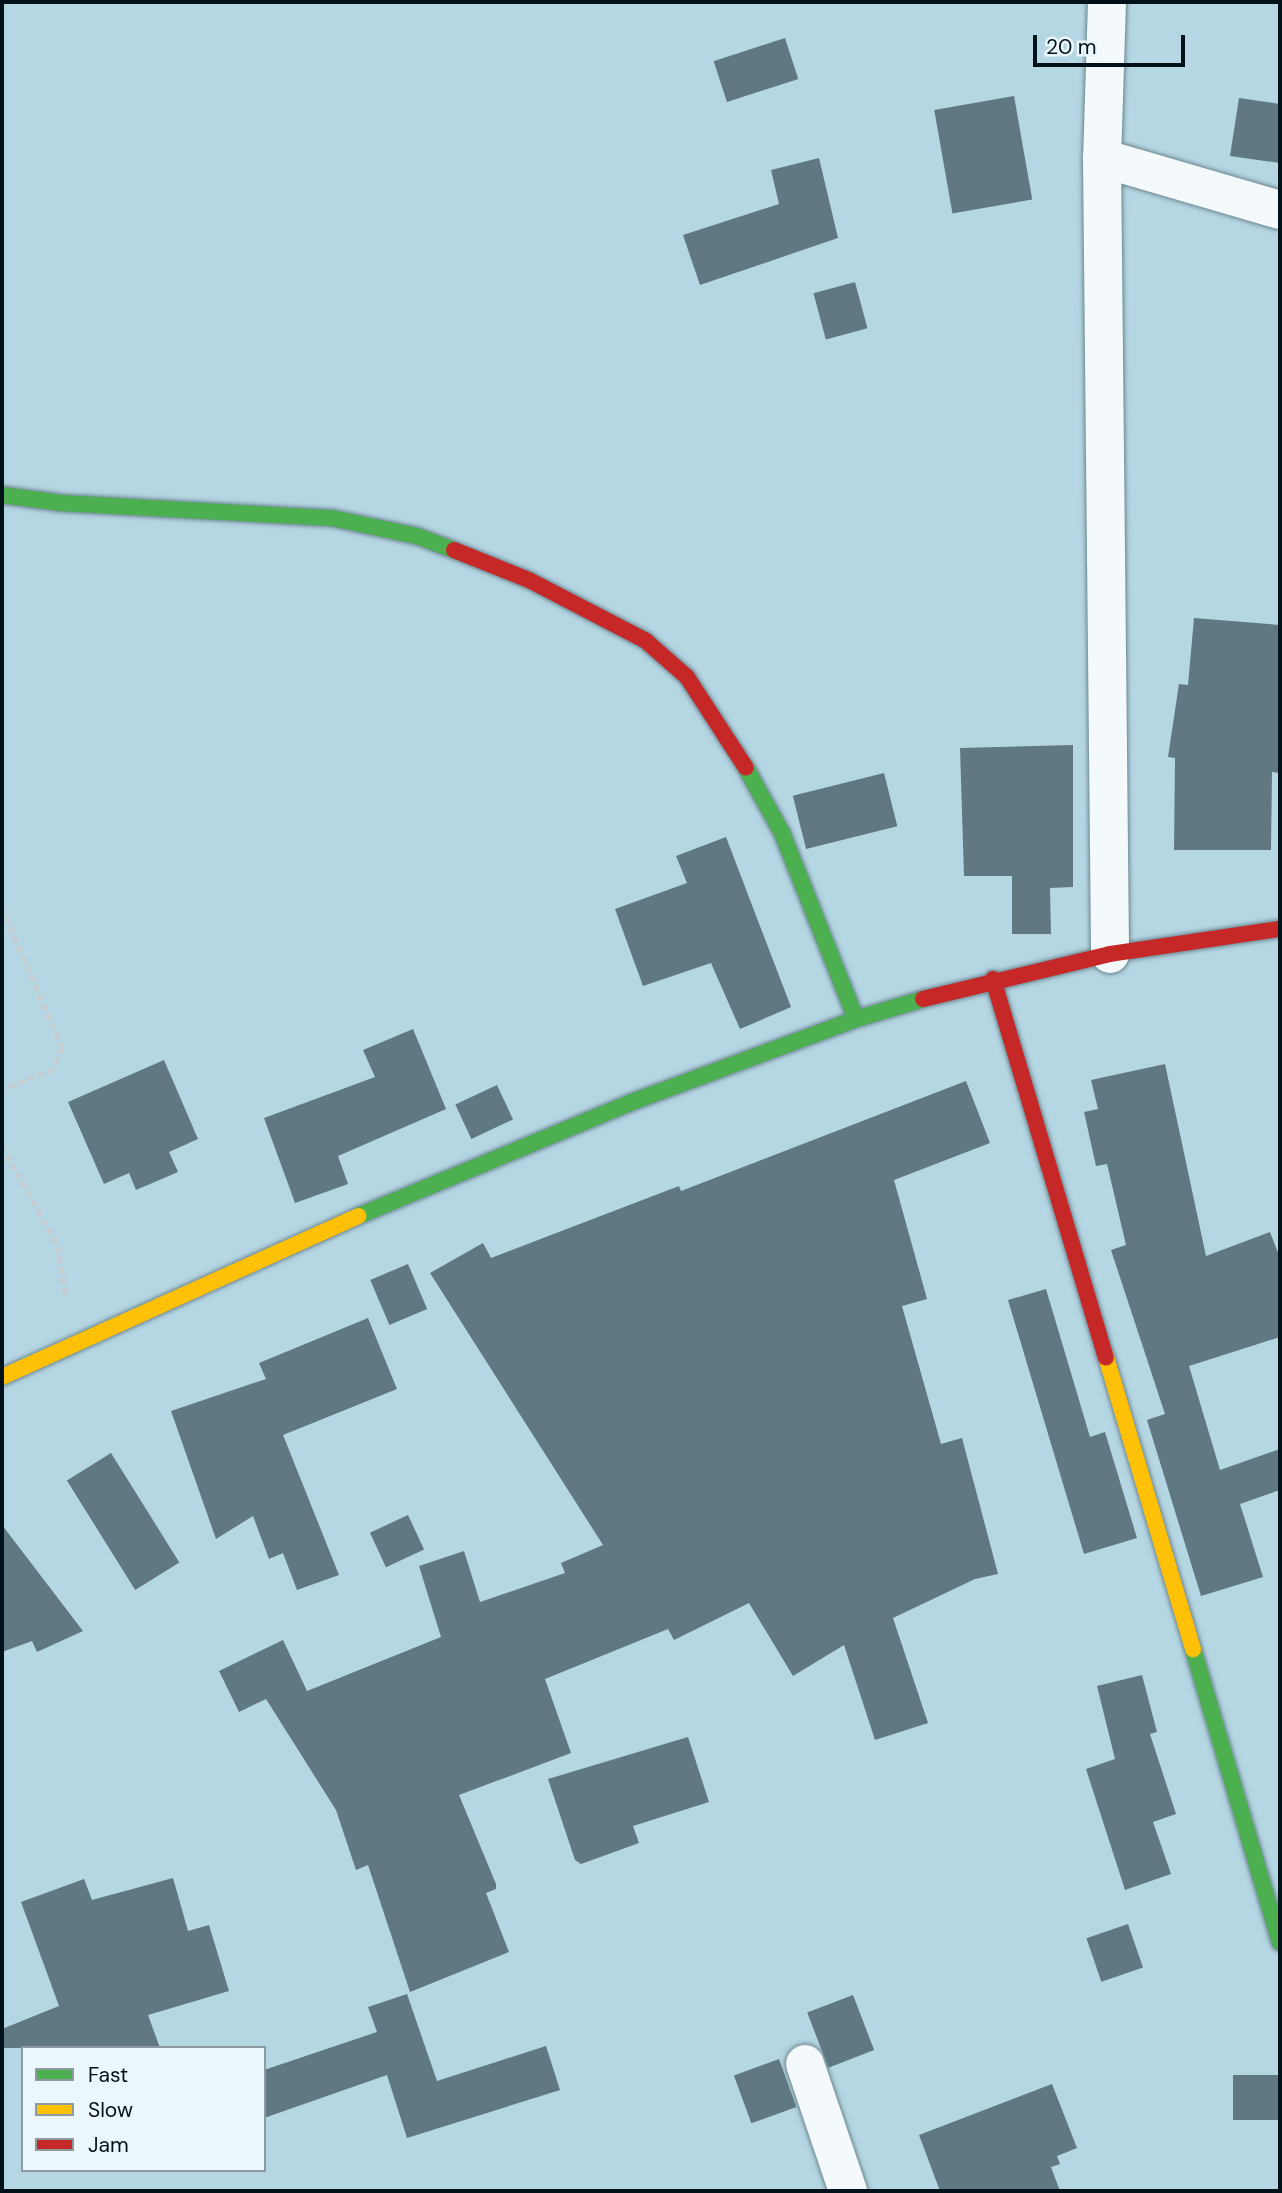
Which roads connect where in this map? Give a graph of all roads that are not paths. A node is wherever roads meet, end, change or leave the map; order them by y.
1 (1107, 2) edge
2 (1101, 158) junction
3 (1280, 210) edge
4 (2, 495) edge
5 (1280, 929) edge
6 (1110, 954) junction
7 (993, 979) junction
8 (856, 1018) junction
9 (2, 1377) edge
10 (1280, 1942) edge
11 (806, 2064) dead end
12 (848, 2191) edge

1 - 2 street
2 - 3 street
2 - 6 street
4 - 8 street
5 - 6 street
6 - 7 street
7 - 8 street
7 - 10 street
8 - 9 street
11 - 12 street

